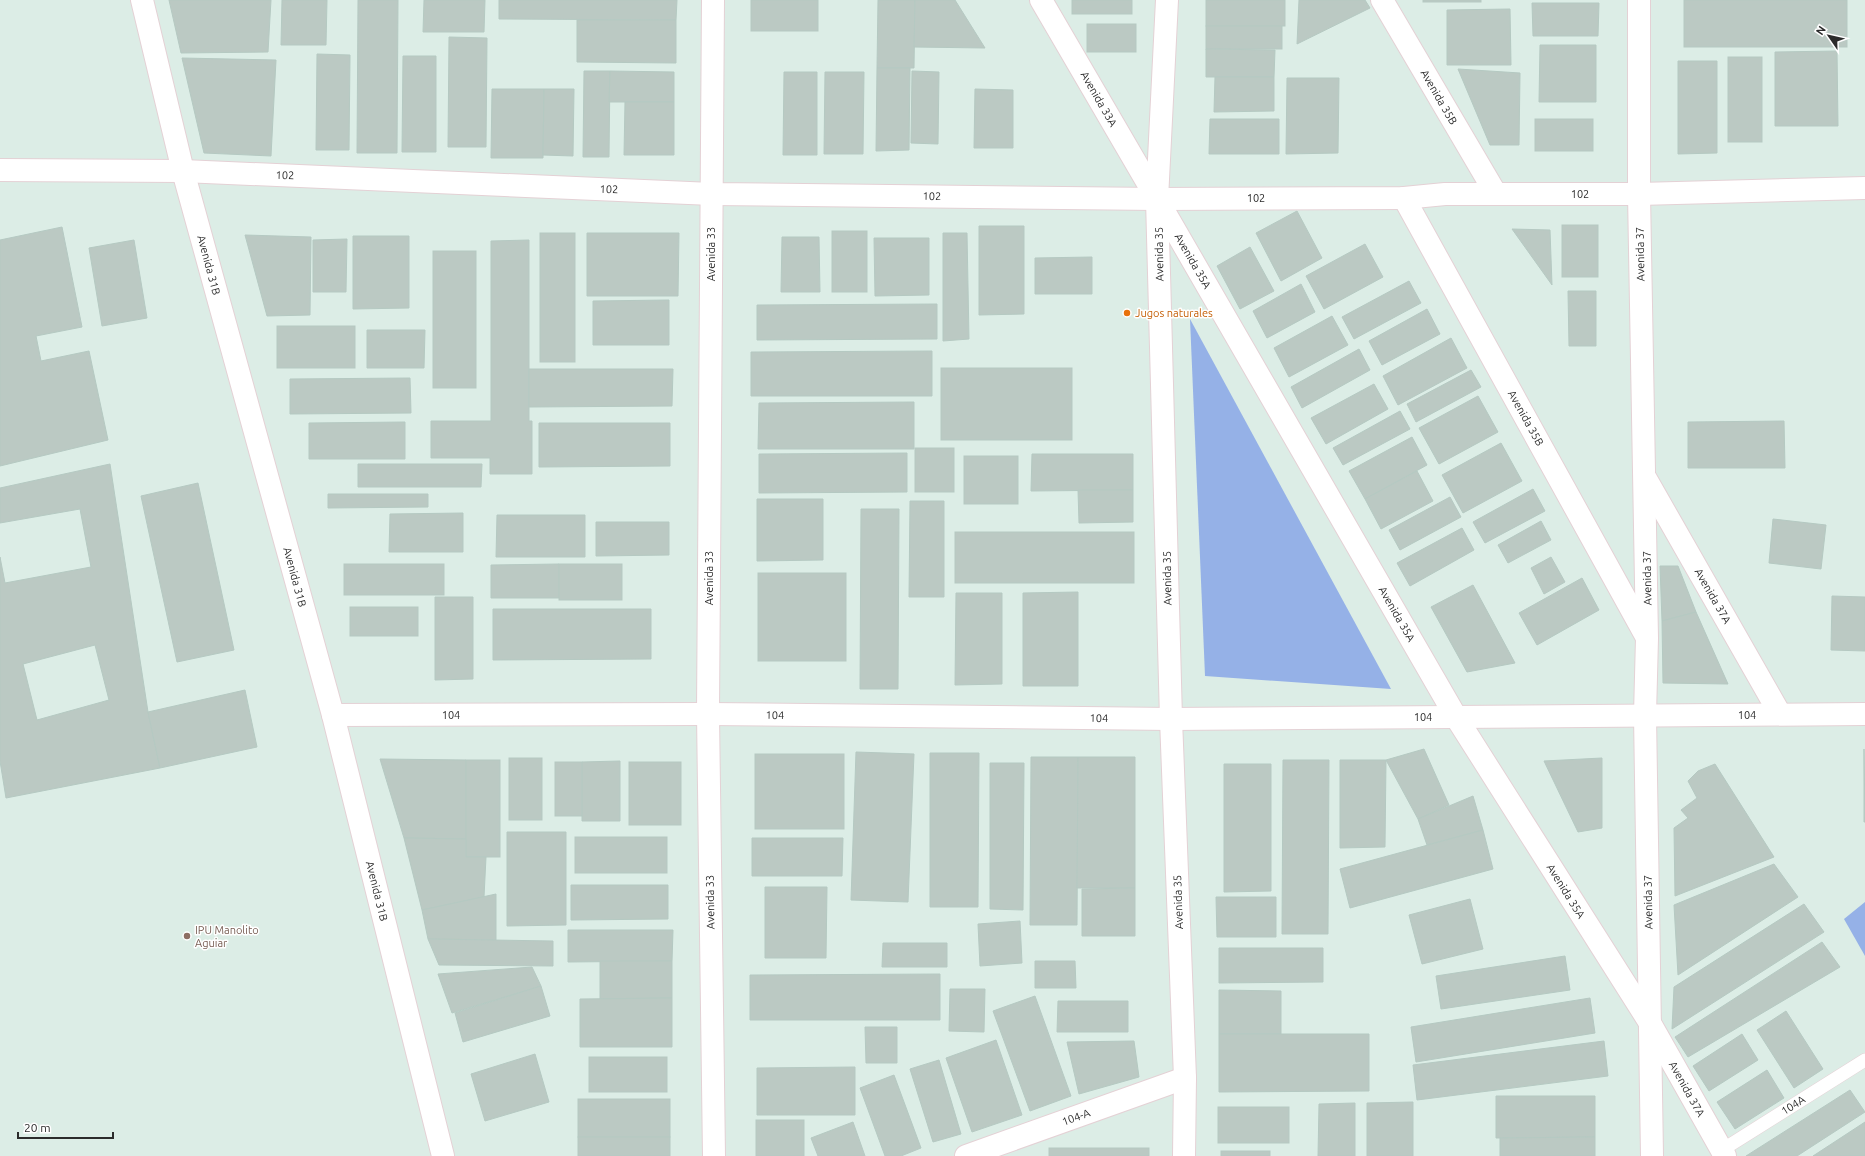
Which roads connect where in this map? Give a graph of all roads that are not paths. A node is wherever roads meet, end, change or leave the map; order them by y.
1 (142, 0) edge
2 (714, 0) edge
3 (1041, 0) edge
4 (1167, 0) edge
5 (1382, 0) edge
6 (1639, 0) edge
7 (0, 170) edge
8 (183, 171) junction
9 (1865, 188) edge
10 (712, 194) junction
11 (1496, 194) junction
12 (1639, 194) junction
13 (1404, 198) junction
14 (1158, 199) junction
15 (1645, 477) junction
16 (1647, 638) junction
17 (708, 714) junction
18 (1780, 714) junction
19 (1865, 714) edge
20 (334, 715) junction
21 (1645, 715) junction
22 (1456, 717) junction
23 (1171, 719) junction
24 (1650, 1023) junction
25 (1865, 1060) edge
26 (1185, 1078) junction
27 (1723, 1153) edge
28 (443, 1156) edge
29 (714, 1156) edge
30 (966, 1156) edge
31 (1184, 1156) edge
32 (1652, 1156) edge

1 - 8 street, Avenida 31B
2 - 10 street, Avenida 33
3 - 14 street, Avenida 33A
4 - 14 street, Avenida 35
5 - 11 street, Avenida 35B
6 - 12 street, Avenida 37
7 - 8 street, 102
8 - 10 street, 102
8 - 20 street, Avenida 31B
9 - 12 street, 102
10 - 14 street, 102
10 - 17 street, Avenida 33
11 - 12 street, 102
11 - 13 street, 102
12 - 15 street, Avenida 37
13 - 14 street, 102
13 - 16 street, Avenida 35B
14 - 22 street, Avenida 35A
14 - 23 street, Avenida 35
15 - 16 street, Avenida 37
15 - 18 street, Avenida 37A
16 - 21 street, Avenida 37
17 - 20 street, 104
17 - 23 street, 104
17 - 29 street, Avenida 33
18 - 19 street, 104
18 - 21 street, 104
20 - 28 street, Avenida 31B
21 - 22 street, 104
21 - 24 street, Avenida 37
22 - 23 street, 104
22 - 24 street, Avenida 35A
23 - 26 street, Avenida 35
24 - 27 street, Avenida 37A
24 - 32 street, Avenida 37
25 - 27 lane, 104A
26 - 30 street, 104-A
26 - 31 street, Avenida 35

